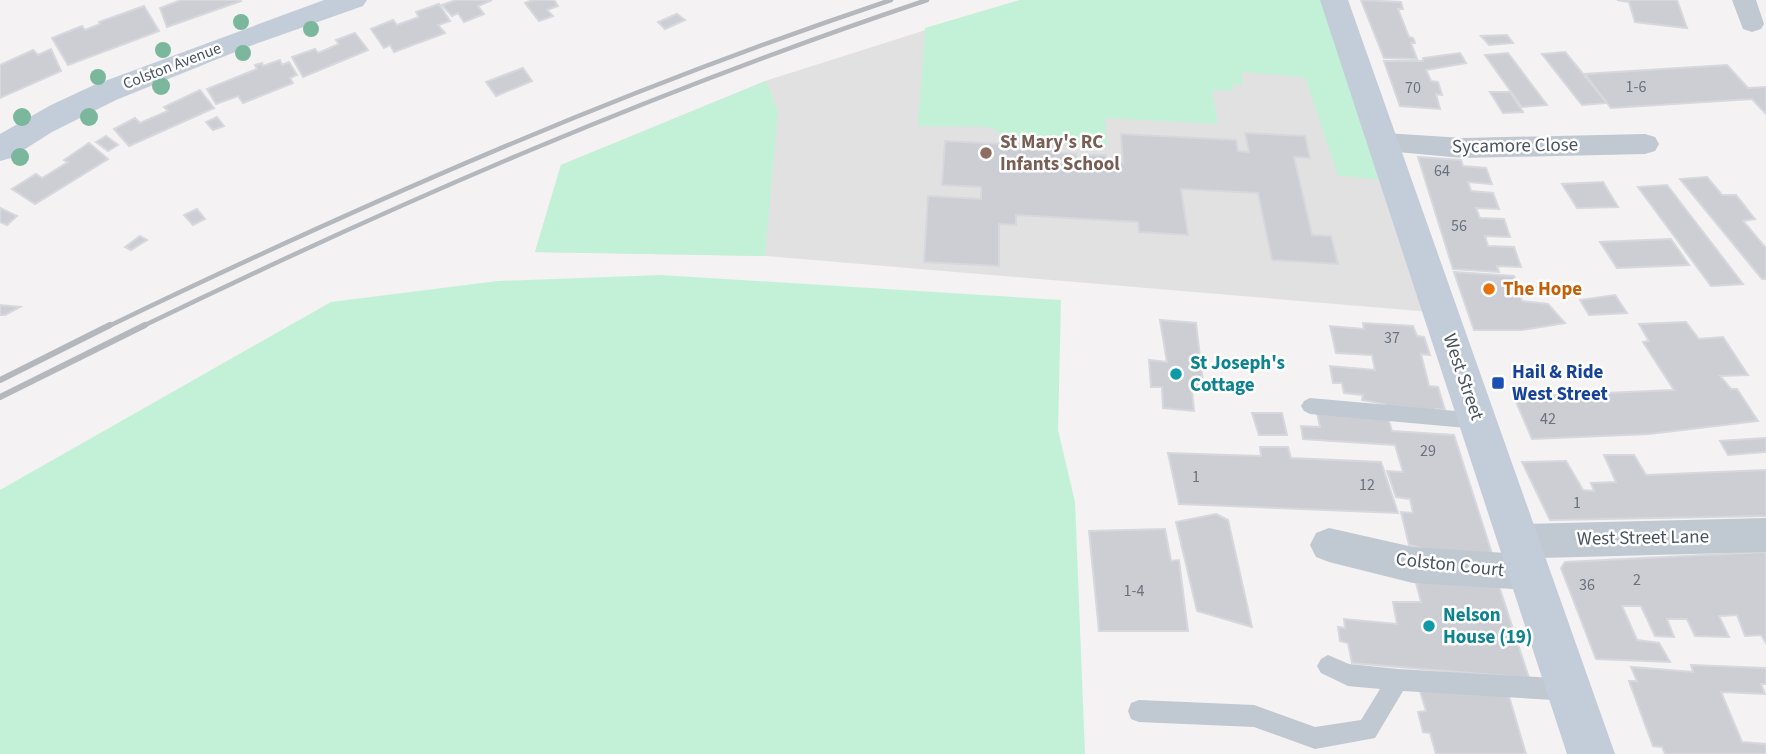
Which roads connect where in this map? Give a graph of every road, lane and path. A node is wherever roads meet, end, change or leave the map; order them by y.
1 (353, 0) edge
2 (1334, 0) edge
3 (1744, 0) edge
4 (1752, 24) dead end
5 (1385, 144) junction
6 (1645, 144) dead end
7 (0, 150) edge
8 (1310, 406) dead end
9 (1478, 421) junction
10 (1766, 535) edge
11 (1329, 545) dead end
12 (1525, 556) junction
13 (1328, 666) dead end
14 (1398, 680) junction
15 (1570, 690) junction
16 (1139, 710) dead end
17 (1591, 754) edge

1 - 7 main road, Colston Avenue
2 - 5 main road, West Street
3 - 4 street
5 - 6 street, Sycamore Close
5 - 9 main road, West Street
8 - 9 lane
9 - 12 main road, West Street
10 - 12 street, West Street Lane
11 - 12 street, Colston Court
12 - 15 main road, West Street
13 - 14 lane
14 - 15 lane
14 - 16 lane
15 - 17 main road, West Street

